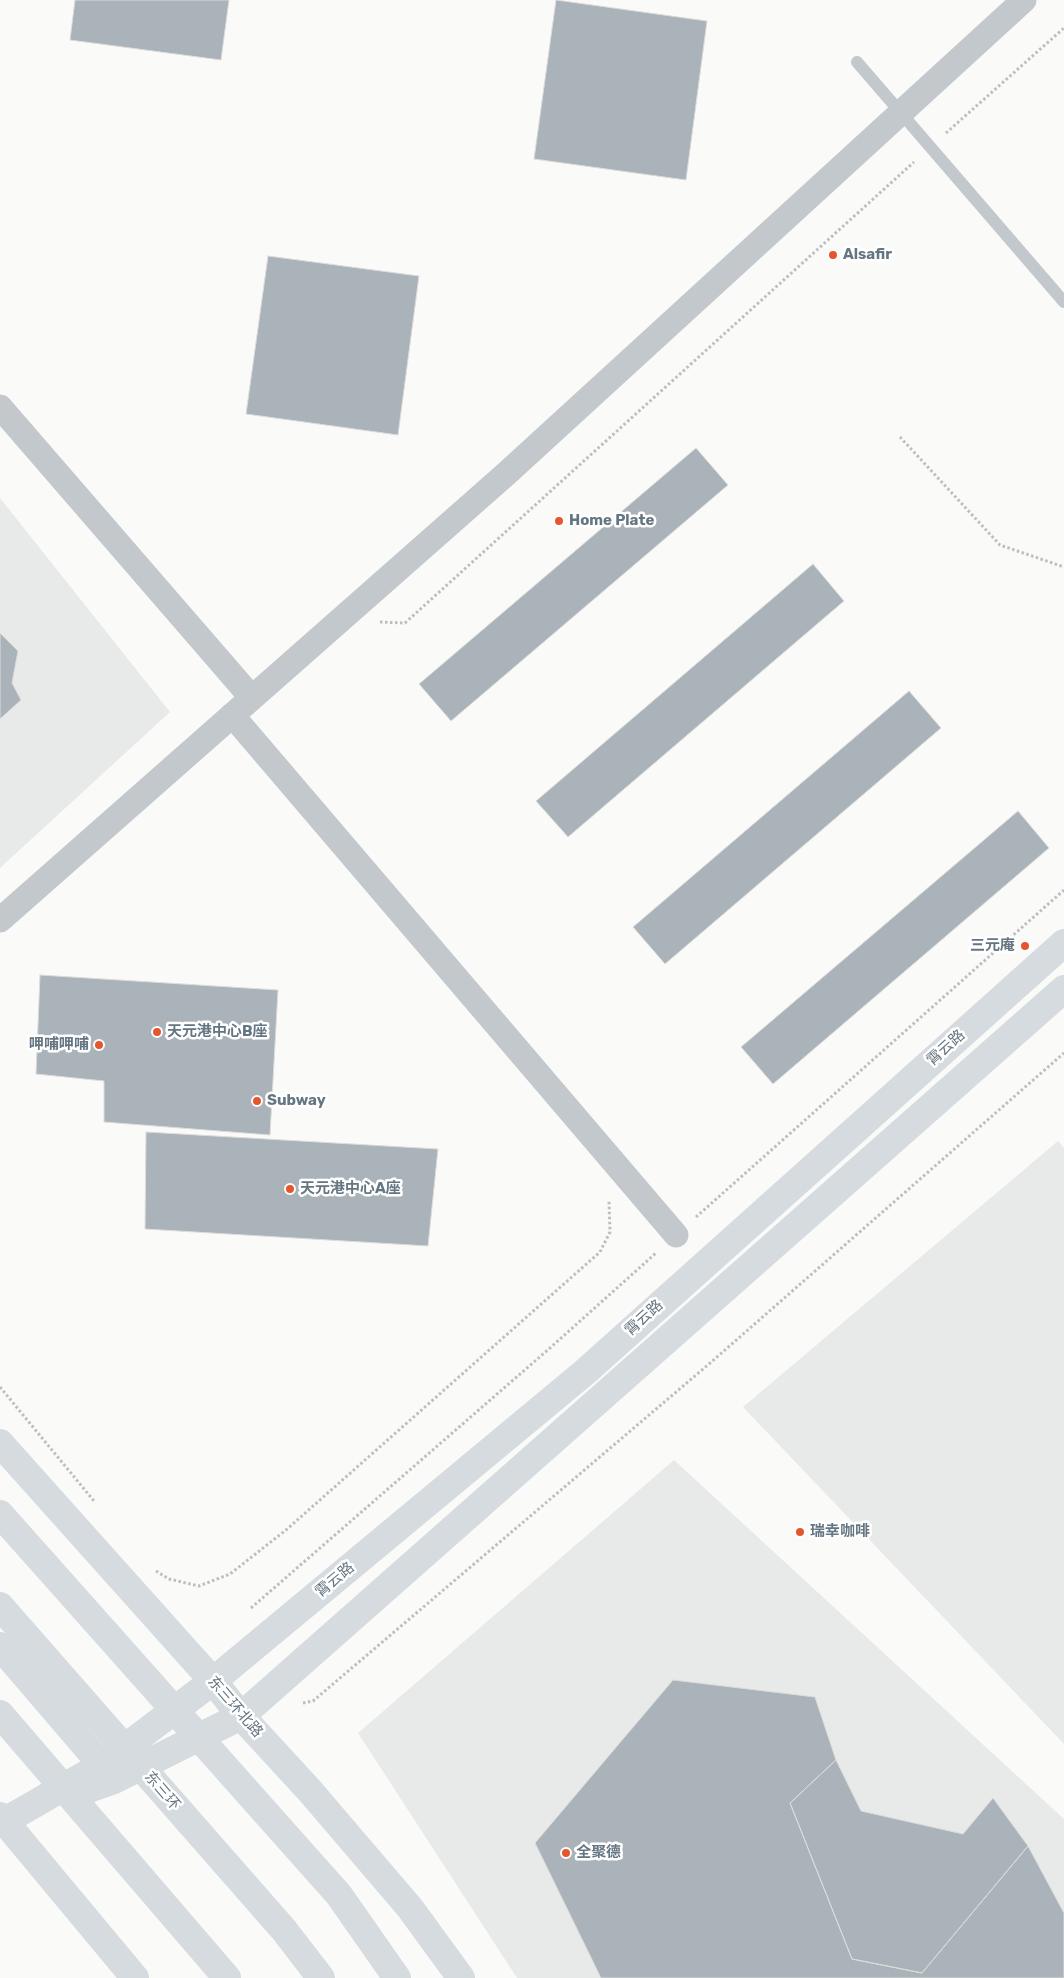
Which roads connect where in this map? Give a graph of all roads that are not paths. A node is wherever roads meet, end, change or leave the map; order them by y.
1 (1024, 0) edge
2 (857, 62) dead end
3 (900, 112) junction
4 (1064, 302) edge
5 (0, 407) edge
6 (252, 698) junction
7 (232, 715) junction
8 (0, 920) edge
9 (1064, 942) edge
10 (1064, 989) edge
11 (676, 1235) road end
12 (0, 1443) edge
13 (0, 1514) edge
14 (0, 1606) edge
15 (0, 1646) edge
16 (213, 1681) junction
17 (0, 1714) edge
18 (241, 1716) junction
19 (108, 1773) junction
20 (1, 1820) edge
21 (135, 1978) edge
22 (227, 1978) edge
23 (321, 1978) edge
24 (397, 1978) edge
25 (461, 1978) edge

1 - 3 street
2 - 3 lane
3 - 4 lane
3 - 6 street
5 - 6 street
6 - 7 street
7 - 8 street
7 - 11 street
9 - 16 main road, 霄云路
10 - 18 main road, 霄云路
12 - 16 main road, 东三环北路
13 - 24 main road
14 - 23 main road, 东三环
15 - 19 main road
16 - 18 main road, 东三环北路
16 - 19 main road, 霄云路
17 - 22 main road
18 - 19 main road, 霄云路
18 - 25 main road, 东三环北路
19 - 20 main road
20 - 21 main road

